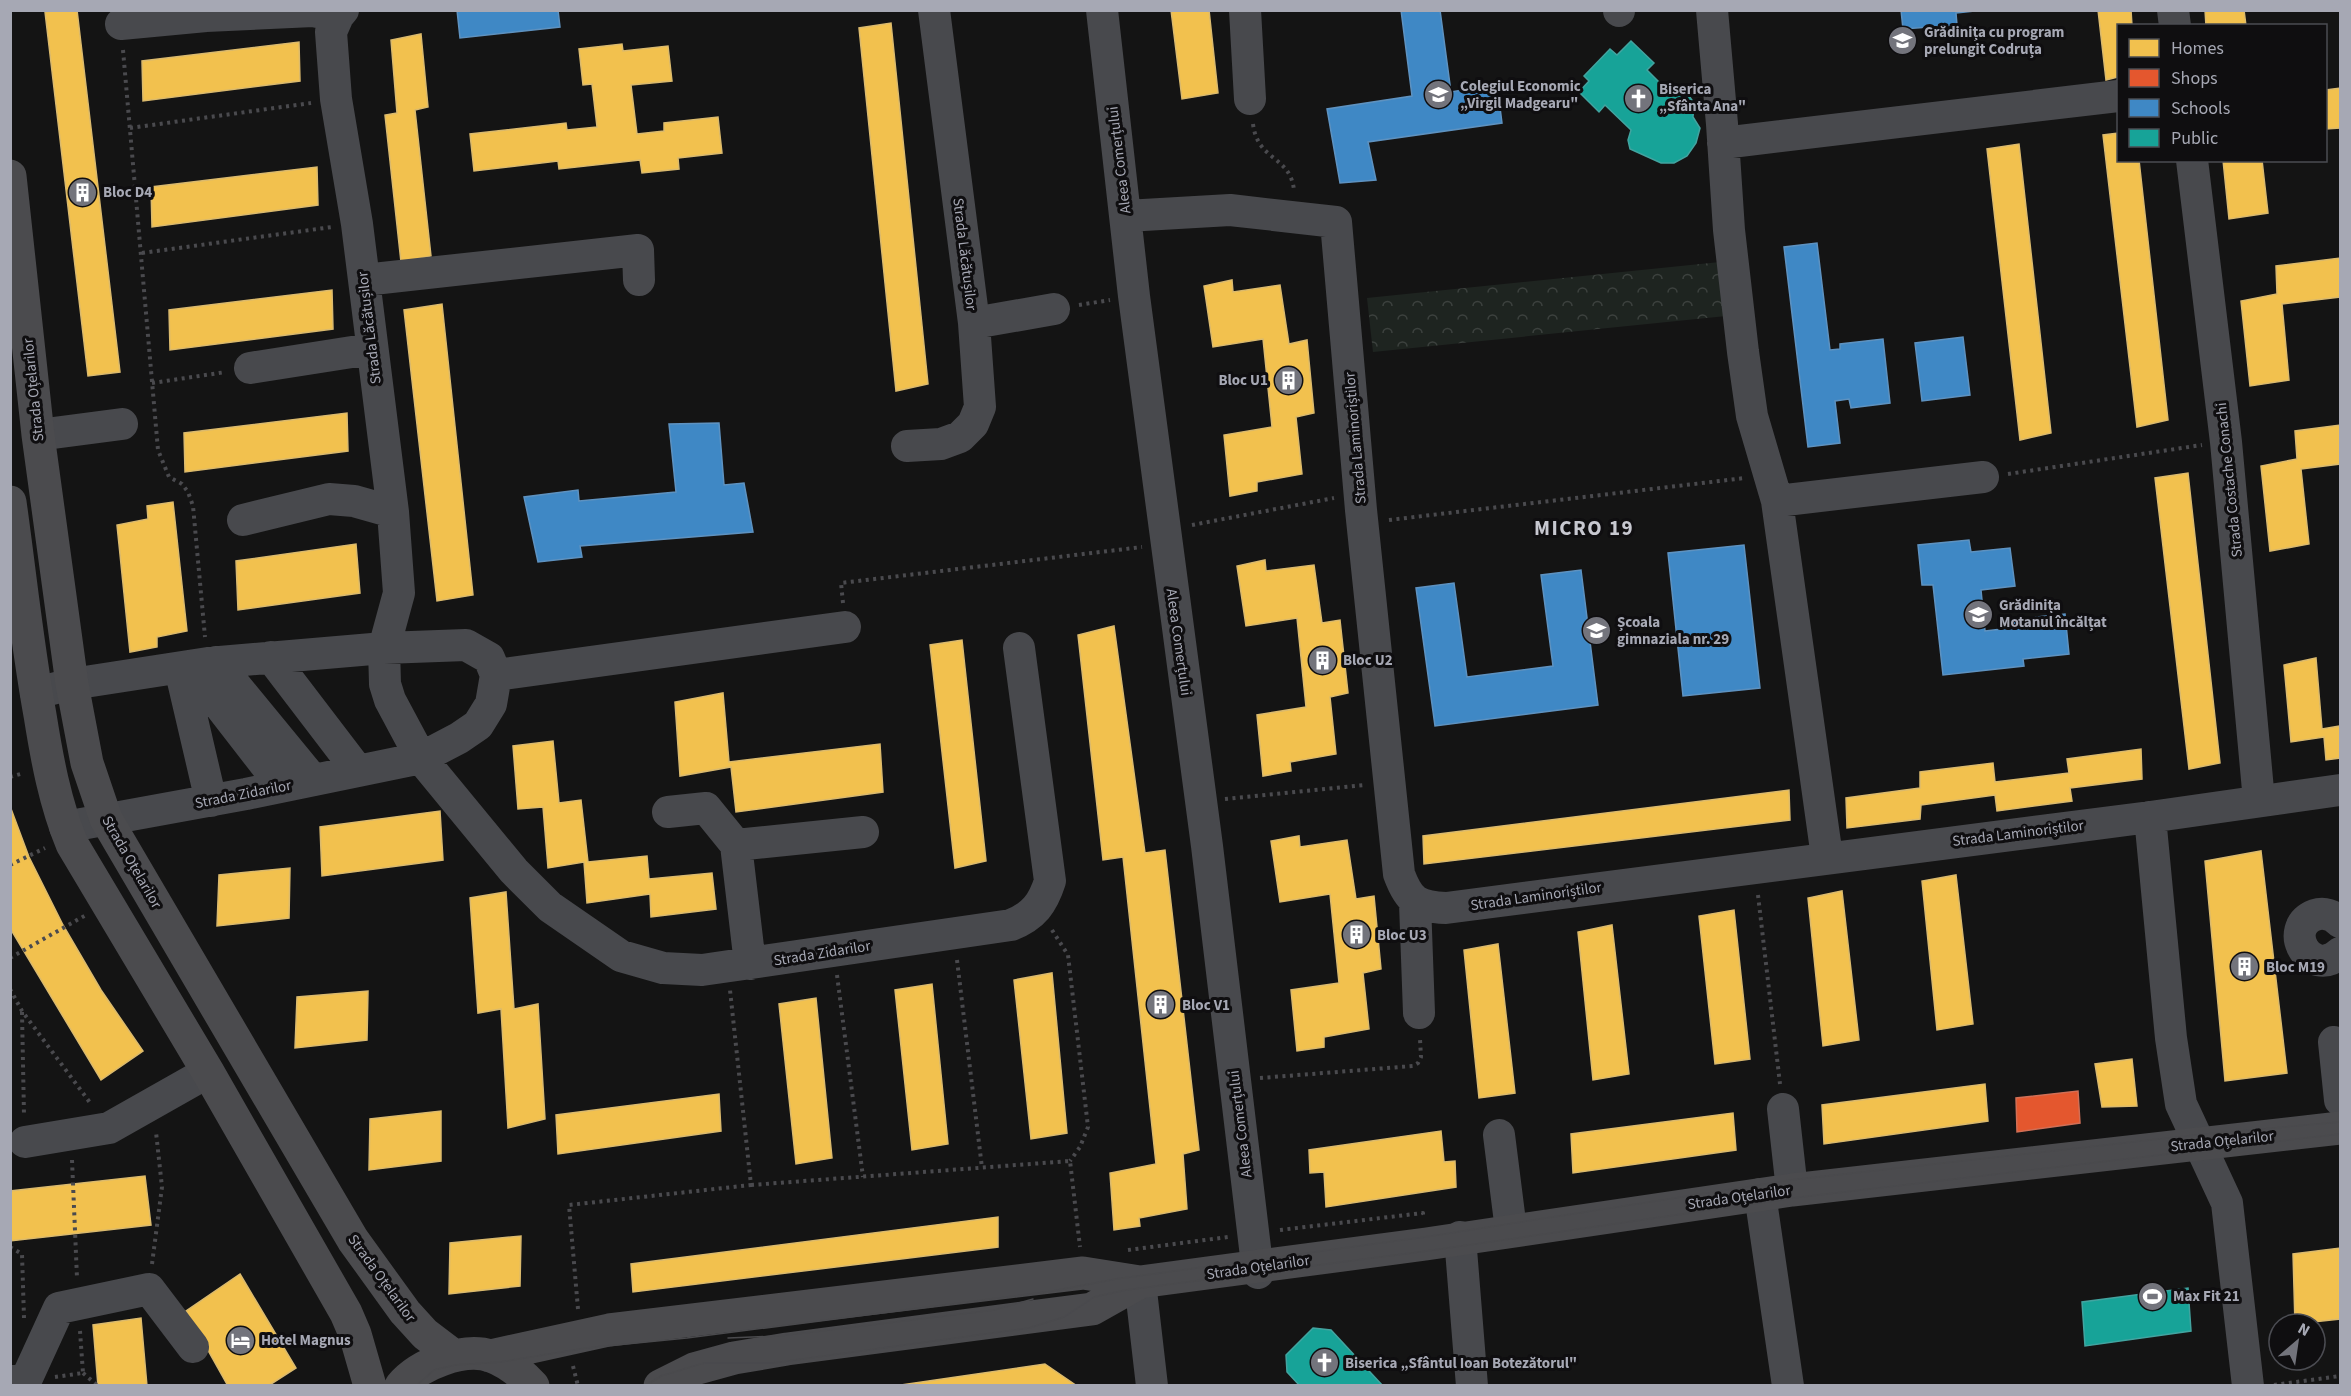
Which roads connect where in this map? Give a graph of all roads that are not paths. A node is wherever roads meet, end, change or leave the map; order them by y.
1 (934, 10) edge
2 (1102, 10) edge
3 (1245, 10) edge
4 (1712, 10) edge
5 (339, 12) edge
6 (121, 24) road end
7 (2117, 96) edge
8 (1250, 99) road end
9 (1723, 142) junction
10 (2192, 162) edge
11 (10, 177) edge
12 (1126, 216) junction
13 (15, 261) edge
14 (364, 280) junction
15 (639, 280) dead end
16 (1054, 309) road end
17 (974, 323) junction
18 (371, 349) junction
19 (250, 368) road end
20 (122, 423) dead end
21 (38, 435) junction
22 (907, 446) dead end
23 (1769, 477) junction
24 (1983, 477) road end
25 (11, 503) edge
26 (393, 512) junction
27 (243, 520) dead end
28 (845, 627) road end
29 (384, 648) junction
30 (1019, 648) dead end
31 (218, 663) junction
32 (496, 675) junction
33 (72, 684) junction
34 (36, 693) junction
35 (421, 758) junction
36 (336, 776) junction
37 (282, 786) junction
38 (2340, 790) edge
39 (211, 801) junction
40 (2259, 801) junction
41 (668, 812) dead end
42 (2150, 817) junction
43 (106, 819) junction
44 (863, 832) dead end
45 (69, 835) junction
46 (736, 845) junction
47 (1827, 857) junction
48 (1415, 903) junction
49 (2340, 922) edge
50 (2340, 953) edge
51 (739, 966) junction
52 (1419, 1013) road end
53 (2334, 1042) dead end
54 (208, 1072) junction
55 (2340, 1101) edge
56 (1784, 1109) road end
57 (2340, 1128) edge
58 (1499, 1135) dead end
59 (25, 1142) road end
60 (2199, 1144) junction
61 (1792, 1190) junction
62 (1760, 1194) junction
63 (1511, 1230) junction
64 (1460, 1237) junction
65 (1258, 1270) junction
66 (1140, 1282) junction
67 (194, 1347) dead end
68 (454, 1356) junction
69 (490, 1356) junction
70 (10, 1381) edge
71 (367, 1384) edge
72 (401, 1386) edge
73 (534, 1386) edge
74 (660, 1386) edge
75 (1152, 1386) edge
76 (1472, 1386) edge
77 (1788, 1386) edge
78 (2248, 1386) edge

1 - 17 street, Strada Lăcătușilor
2 - 12 street, Aleea Comerțului
3 - 8 street
4 - 9 street
5 - 6 street
5 - 14 street, Strada Lăcătușilor
7 - 9 street
9 - 23 street
10 - 40 street, Strada Costache Conachi
11 - 13 main road, Strada Oțelarilor
12 - 48 street, Strada Laminoriștilor
12 - 65 street, Aleea Comerțului
13 - 21 main road, Strada Oțelarilor
14 - 15 street
14 - 18 street, Strada Lăcătușilor
16 - 17 street
17 - 22 street, Strada Lăcătușilor
18 - 19 street
18 - 26 street, Strada Lăcătușilor
20 - 21 street
21 - 33 main road, Strada Oțelarilor
23 - 24 street
23 - 47 street
25 - 34 main road
26 - 27 street
26 - 29 street, Strada Lăcătușilor
28 - 32 street
29 - 31 street
29 - 32 street
29 - 35 street, Strada Zidarilor
30 - 51 street, Strada Zidarilor
31 - 33 street
31 - 36 street
31 - 36 street
31 - 37 street
31 - 39 street
32 - 35 street, Strada Zidarilor
33 - 34 street
33 - 43 main road, Strada Oțelarilor
34 - 45 main road
35 - 36 street, Strada Zidarilor
35 - 51 street, Strada Zidarilor
36 - 37 street, Strada Zidarilor
37 - 39 street, Strada Zidarilor
38 - 40 street, Strada Laminoriștilor
39 - 43 street, Strada Zidarilor
40 - 42 street, Strada Laminoriștilor
41 - 46 street
42 - 47 street, Strada Laminoriștilor
42 - 60 street
43 - 45 street, Strada Zidarilor
43 - 68 main road, Strada Oțelarilor
44 - 46 street
45 - 54 main road
46 - 51 street
47 - 48 street, Strada Laminoriștilor
48 - 52 street
49 - 50 street
53 - 55 street
54 - 59 street
54 - 71 main road
56 - 61 street
57 - 60 main road, Strada Oțelarilor
58 - 63 street
60 - 61 main road, Strada Oțelarilor
60 - 78 street
61 - 62 main road, Strada Oțelarilor
62 - 63 main road, Strada Oțelarilor
62 - 77 street
63 - 64 main road, Strada Oțelarilor
64 - 65 main road, Strada Oțelarilor
64 - 76 street
65 - 66 main road, Strada Oțelarilor
66 - 69 main road, Strada Oțelarilor
66 - 74 main road, Strada Oțelarilor
66 - 75 street
67 - 70 street
68 - 69 main road, Strada Oțelarilor
68 - 72 main road, Strada Oțelarilor
69 - 73 main road

